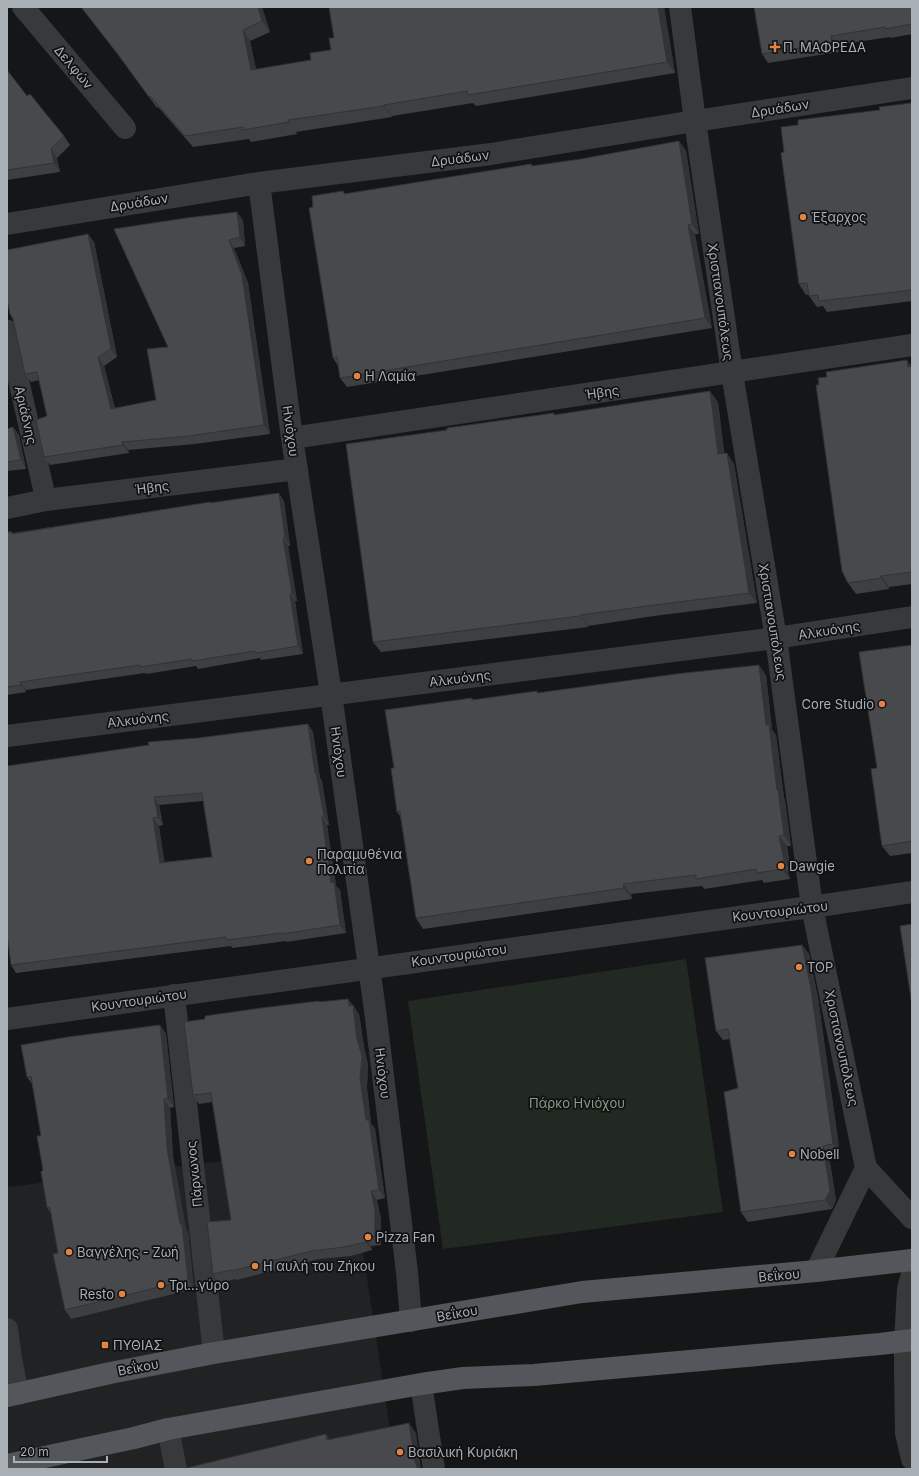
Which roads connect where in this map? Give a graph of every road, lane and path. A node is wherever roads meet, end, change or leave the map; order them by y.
1 (23, 7) edge
2 (680, 7) edge
3 (912, 88) edge
4 (695, 121) junction
5 (125, 128) dead end
6 (259, 183) junction
7 (7, 224) edge
8 (7, 330) edge
9 (912, 345) edge
10 (732, 373) junction
11 (292, 438) junction
12 (297, 468) junction
13 (46, 500) junction
14 (7, 508) edge
15 (912, 617) edge
16 (776, 638) junction
17 (331, 694) junction
18 (7, 736) edge
19 (912, 892) edge
20 (812, 907) junction
21 (368, 967) junction
22 (174, 995) junction
23 (7, 1019) edge
24 (866, 1168) junction
25 (912, 1218) edge
26 (912, 1260) edge
27 (816, 1271) junction
28 (912, 1274) edge
29 (411, 1321) junction
30 (7, 1329) edge
31 (909, 1341) edge
32 (214, 1352) junction
33 (421, 1384) junction
34 (12, 1395) edge
35 (168, 1429) junction
36 (912, 1459) edge
37 (45, 1463) edge
38 (7, 1465) edge
39 (176, 1469) edge
40 (434, 1469) edge

1 - 5 street, Δελφών
2 - 4 street, Χριστιανουπόλεως
3 - 4 street, Δρυάδων
4 - 6 street, Δρυάδων
4 - 10 street, Χριστιανουπόλεως
6 - 7 street, Δρυάδων
6 - 11 street, Ηνιόχου
8 - 13 street, Αριάδνης
9 - 10 street, Ήβης
10 - 11 street, Ήβης
10 - 16 street, Χριστιανουπόλεως
11 - 12 street, Ηνιόχου
12 - 13 street, Ήβης
12 - 17 street, Ηνιόχου
13 - 14 street, Ήβης
15 - 16 street, Αλκυόνης
16 - 17 street, Αλκυόνης
16 - 20 street, Χριστιανουπόλεως
17 - 18 street, Αλκυόνης
17 - 21 street, Ηνιόχου
19 - 20 street, Κουντουριώτου
20 - 21 street, Κουντουριώτου
20 - 24 street, Χριστιανουπόλεως
21 - 22 street, Κουντουριώτου
21 - 29 street, Ηνιόχου
22 - 23 street, Κουντουριώτου
22 - 32 street, Πάρνωνος
24 - 25 street
24 - 27 street
26 - 27 main road, Βεΐκου
27 - 29 main road, Βεΐκου
28 - 31 street
29 - 32 main road, Βεΐκου
30 - 34 street
31 - 33 main road
31 - 36 street
32 - 34 main road, Βεΐκου
33 - 35 main road
33 - 40 street
35 - 37 main road
35 - 39 street
37 - 38 main road

